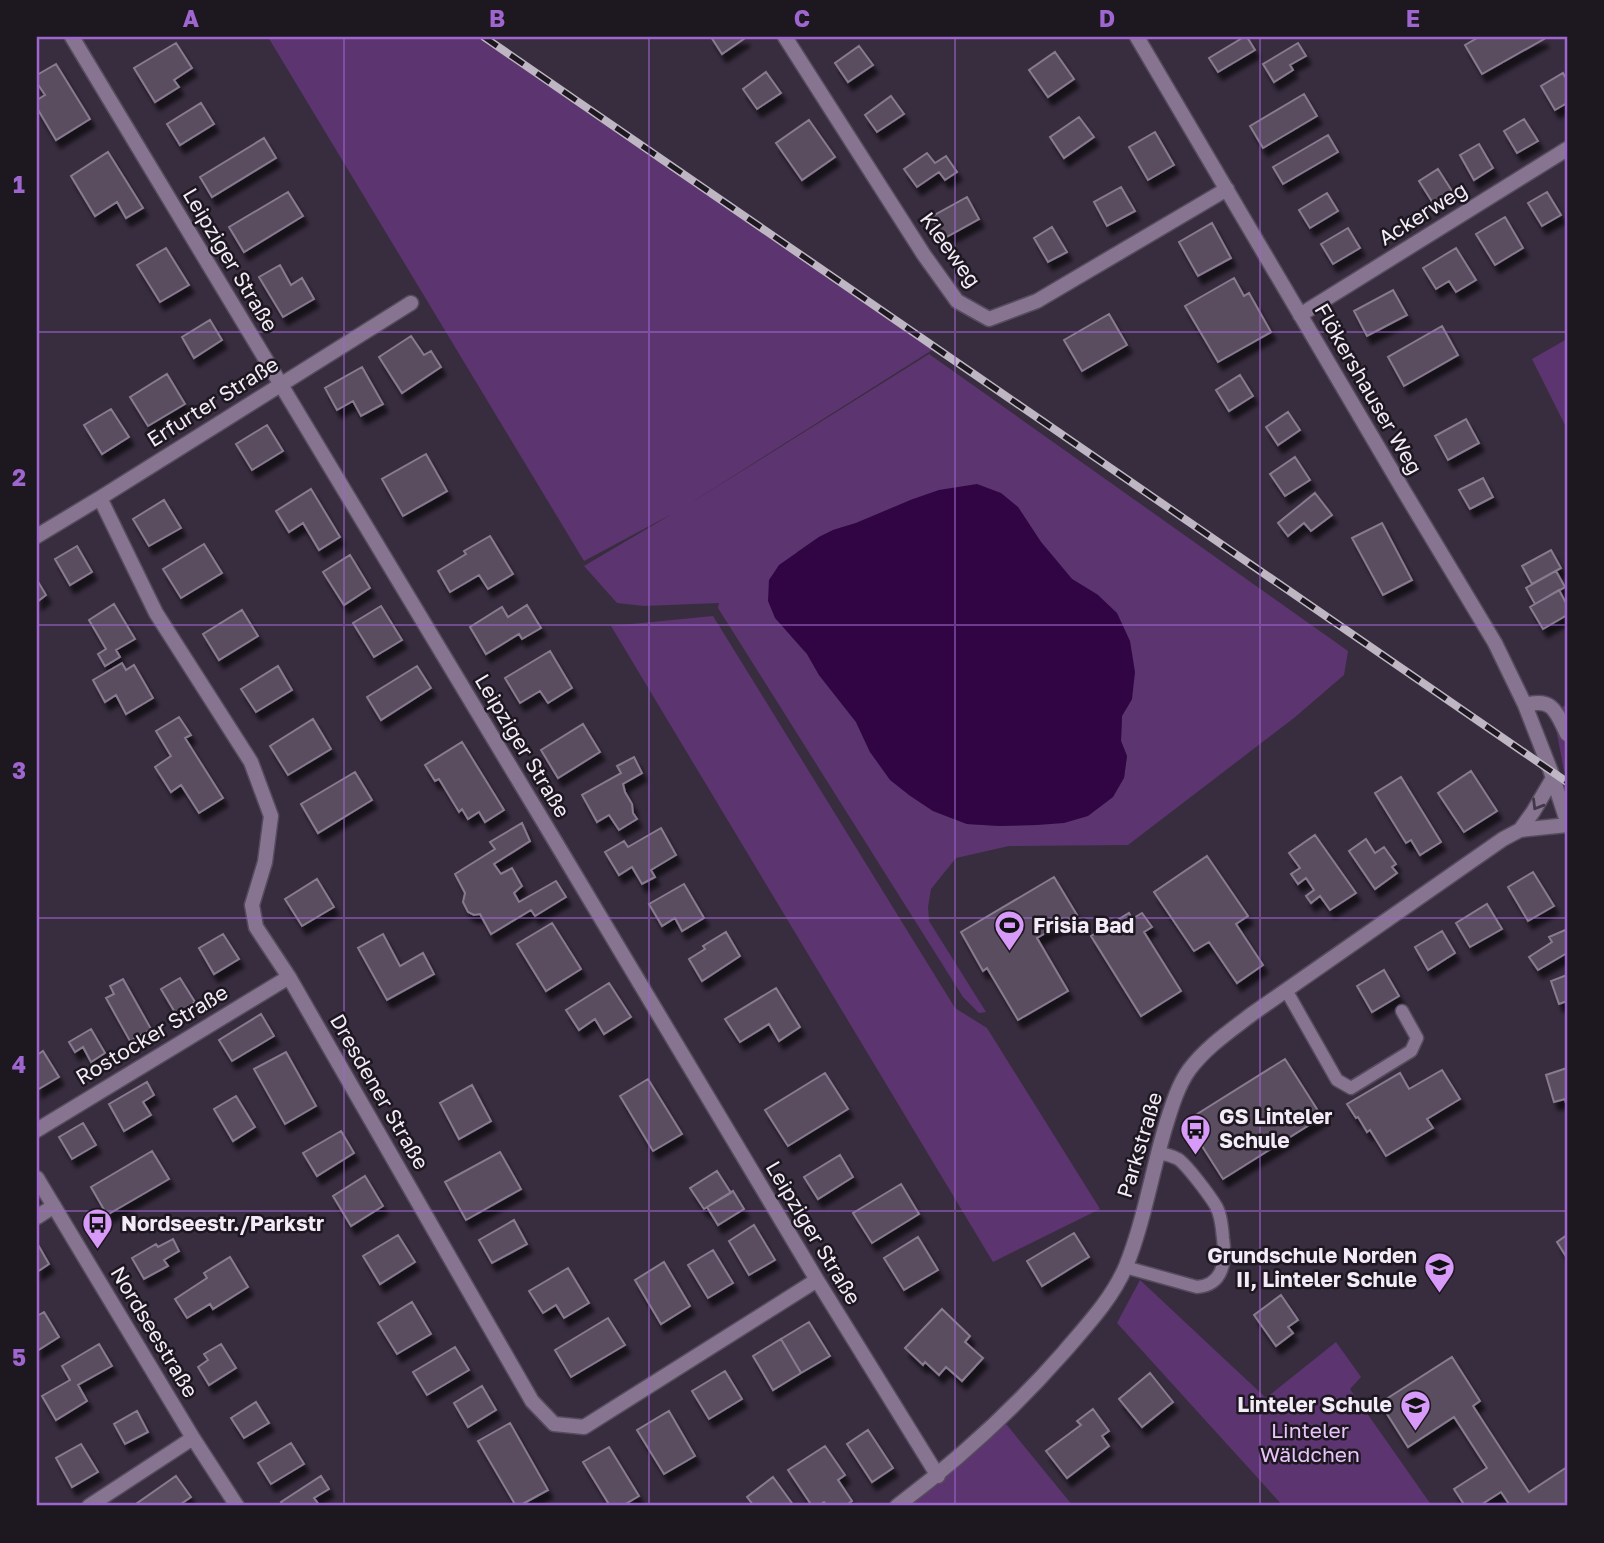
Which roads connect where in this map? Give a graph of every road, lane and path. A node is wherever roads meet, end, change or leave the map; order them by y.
1 (72, 37) edge
2 (785, 37) edge
3 (1137, 37) edge
4 (1567, 149) edge
5 (1227, 189) junction
6 (411, 303) dead end
7 (1300, 315) junction
8 (281, 384) junction
9 (100, 498) junction
10 (37, 536) edge
11 (1525, 705) junction
12 (1567, 734) edge
13 (1552, 773) junction
14 (1567, 823) edge
15 (1520, 830) junction
16 (289, 977) junction
17 (1286, 990) junction
18 (1402, 1011) dead end
19 (37, 1130) edge
20 (1158, 1153) junction
21 (37, 1178) edge
22 (54, 1206) junction
23 (37, 1217) edge
24 (1125, 1267) junction
25 (817, 1280) junction
26 (193, 1438) junction
27 (938, 1476) junction
28 (89, 1506) edge
29 (237, 1506) edge
30 (897, 1506) edge

1 - 8 street, Leipziger Straße
2 - 5 street, Kleeweg
3 - 5 street, Flökershauser Weg
4 - 7 street, Ackerweg
5 - 7 street, Flökershauser Weg
6 - 8 street, Erfurter Straße
7 - 11 street, Flökershauser Weg
8 - 9 street, Erfurter Straße
8 - 25 street, Leipziger Straße
9 - 10 street, Erfurter Straße
9 - 16 street, Dresdener Straße
11 - 12 street
11 - 13 street, Flökershauser Weg
13 - 14 street, Flökershauser Weg
13 -> 15 street, Parkstraße
14 - 15 street, Parkstraße
15 - 17 street, Parkstraße
16 - 19 street, Rostocker Straße
16 - 25 street, Dresdener Straße
17 - 18 lane
17 - 20 street, Parkstraße
20 - 24 street, Parkstraße
20 - 24 lane
21 - 22 street, Nordseestraße
22 - 23 street
22 - 26 street, Nordseestraße
24 - 27 street, Parkstraße
25 - 27 street, Leipziger Straße
26 - 28 street
26 - 29 street, Nordseestraße
27 - 30 street, Parkstraße

